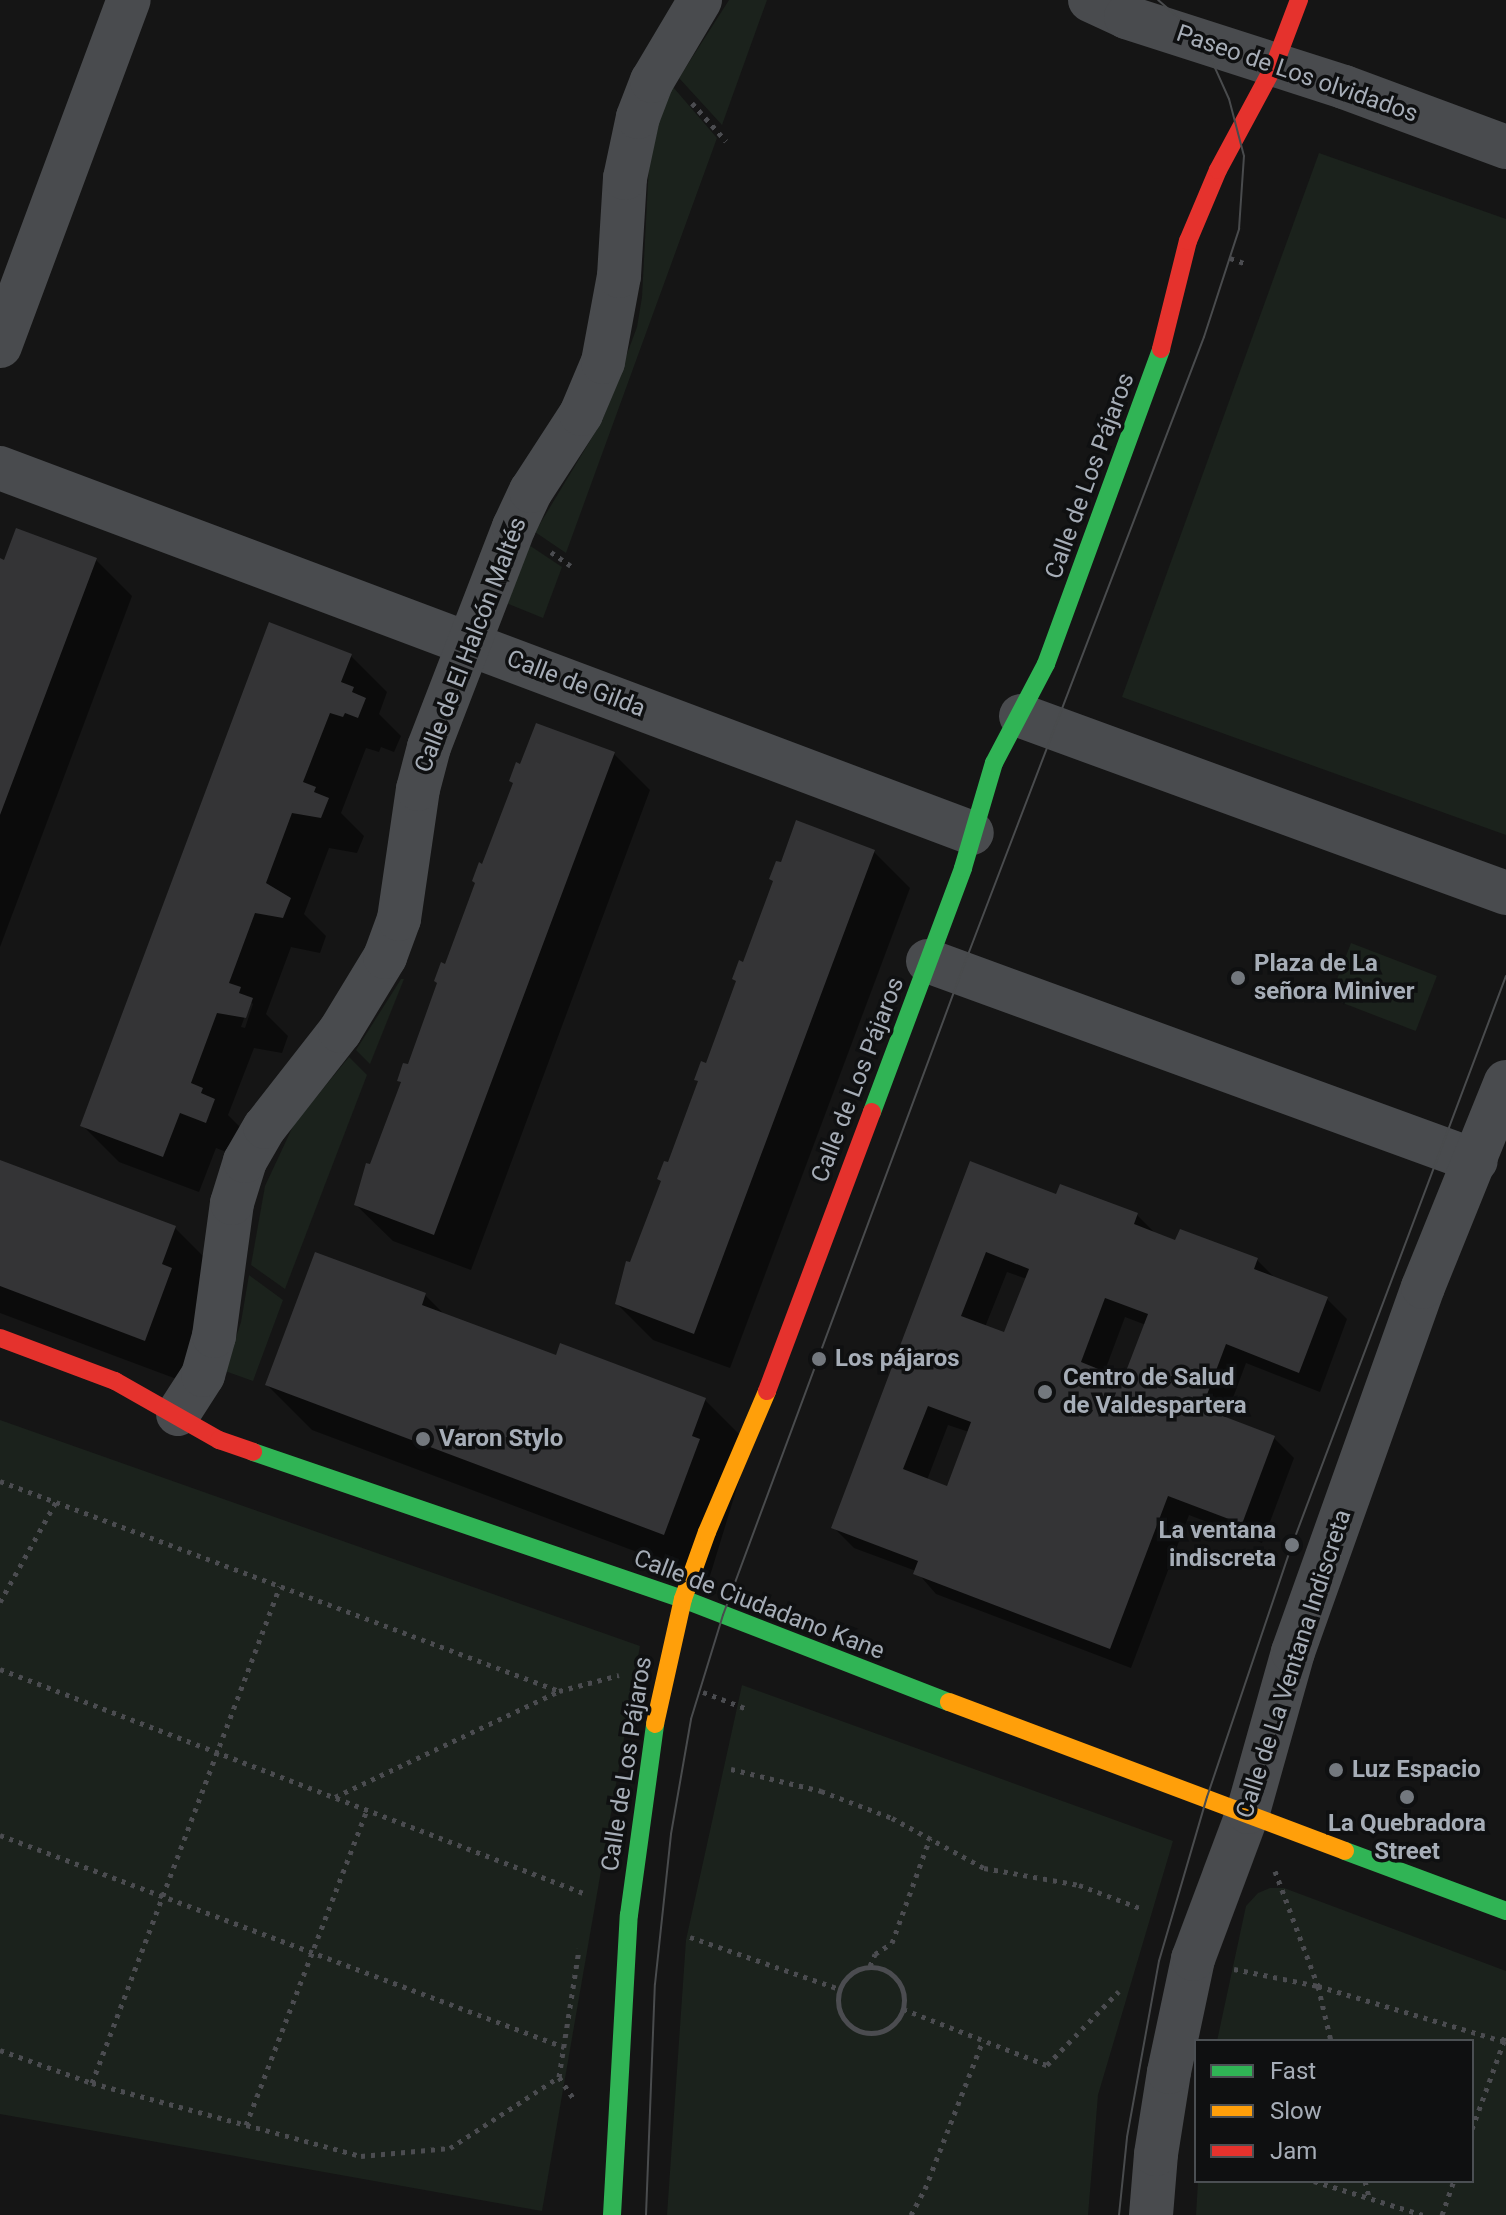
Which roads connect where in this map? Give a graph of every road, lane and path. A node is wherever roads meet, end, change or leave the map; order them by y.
1 (129, 0) edge
2 (700, 0) edge
3 (1090, 0) edge
4 (1299, 0) edge
5 (1274, 66) junction
6 (1506, 147) edge
7 (2, 335) edge
8 (0, 468) edge
9 (470, 644) junction
10 (1021, 716) junction
11 (972, 833) junction
12 (1506, 893) edge
13 (928, 961) junction
14 (1506, 1082) edge
15 (1476, 1161) junction
16 (0, 1338) edge
17 (178, 1414) junction
18 (0, 1481) edge
19 (56, 1502) junction
20 (280, 1586) junction
21 (683, 1599) junction
22 (0, 1602) edge
23 (0, 1669) edge
24 (616, 1690) dead end
25 (559, 1691) junction
26 (217, 1752) junction
27 (731, 1769) dead end
28 (334, 1797) junction
29 (367, 1810) junction
30 (1248, 1812) junction
31 (0, 1835) edge
32 (930, 1838) junction
33 (1275, 1871) dead end
34 (590, 1879) dead end
35 (587, 1894) junction
36 (162, 1896) junction
37 (1140, 1908) dead end
38 (585, 1909) dead end
39 (1506, 1911) edge
40 (690, 1937) dead end
41 (580, 1940) dead end
42 (312, 1952) junction
43 (870, 1966) junction
44 (1221, 1967) dead end
45 (1318, 1986) junction
46 (839, 1989) junction
47 (1119, 1991) dead end
48 (903, 2009) junction
49 (1506, 2033) edge
50 (1331, 2039) edge
51 (983, 2040) junction
52 (1504, 2041) edge
53 (564, 2047) junction
54 (0, 2050) edge
55 (92, 2083) junction
56 (1474, 2124) edge
57 (246, 2125) junction
58 (1320, 2183) edge
59 (1365, 2183) edge
60 (1453, 2183) edge
61 (1369, 2198) junction
62 (612, 2215) edge
63 (911, 2215) edge
64 (1151, 2215) edge
65 (1423, 2215) edge
66 (1442, 2215) edge

1 - 7 street
2 - 9 street, Calle de El Halcón Maltés
3 - 5 street, Paseo de Los olvidados
4 - 5 street, Calle de Los Pájaros
5 - 6 street, Paseo de Los olvidados
5 - 10 street, Calle de Los Pájaros
8 - 9 street, Calle de Gilda
9 - 11 street, Calle de Gilda
9 - 17 street, Calle de El Halcón Maltés
10 - 11 street, Calle de Los Pájaros
10 - 12 street
11 - 13 street, Calle de Los Pájaros
13 - 15 street
13 - 21 street, Calle de Los Pájaros
14 - 15 street, Calle de La Ventana Indiscreta
15 - 30 street, Calle de La Ventana Indiscreta
16 - 17 street, Calle de Ciudadano Kane
17 - 21 street, Calle de Ciudadano Kane
18 - 19 path
19 - 20 path
19 - 22 path
20 - 25 path
20 - 26 path
21 - 30 street, Calle de Ciudadano Kane
21 - 62 street, Calle de Los Pájaros
23 - 26 path
24 - 25 path
25 - 28 path
26 - 28 path
26 - 36 path
27 - 32 path
28 - 29 path
29 - 35 path
29 - 42 path
30 - 39 street, Calle de Ciudadano Kane
30 - 64 street, Calle de La Ventana Indiscreta
31 - 36 path
32 - 37 path
32 - 43 path
33 - 45 path
34 - 35 path
35 - 38 path
36 - 42 path
36 - 55 path
40 - 46 path
41 - 53 path
42 - 53 path
42 - 57 path
43 - 46 path
43 - 48 path
44 - 45 path
45 - 50 path
45 - 52 path
46 - 48 path
47 - 51 path
48 - 51 path
49 - 52 path
51 - 63 path
52 - 56 path
53 - 57 path
54 - 55 path
55 - 57 path
58 - 61 path
59 - 61 path
60 - 66 path
61 - 65 path

